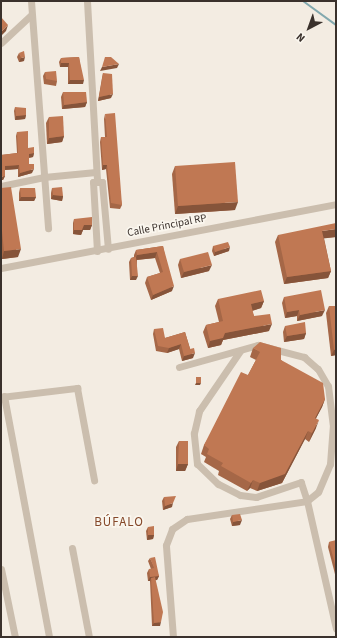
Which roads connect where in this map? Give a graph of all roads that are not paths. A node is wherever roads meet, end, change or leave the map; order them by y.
1 (31, 1) edge
2 (87, 1) edge
3 (31, 15) junction
4 (1, 43) edge
5 (96, 172) junction
6 (44, 177) junction
7 (98, 182) junction
8 (1, 186) edge
9 (336, 204) edge
10 (48, 228) dead end
11 (108, 249) junction
12 (97, 251) junction
13 (1, 268) edge
14 (240, 351) junction
15 (179, 367) dead end
16 (3, 396) edge
17 (94, 480) dead end
18 (308, 501) junction
19 (72, 548) dead end
20 (1, 569) edge
21 (336, 629) edge
22 (15, 637) edge
23 (49, 637) edge
24 (89, 637) edge
25 (173, 637) edge

1 - 3 street
2 - 5 street
3 - 4 street
3 - 6 street
5 - 6 street
5 - 7 street
6 - 8 street
6 - 10 street
7 - 11 street
7 - 12 street
9 - 11 street, Calle Principal RP
11 - 12 street, Calle Principal RP
12 - 13 street, Calle Principal RP
14 - 15 street
14 - 18 street
14 - 18 street
16 - 17 street
16 - 23 street
18 - 21 street
18 - 25 street
19 - 24 street
20 - 22 street

